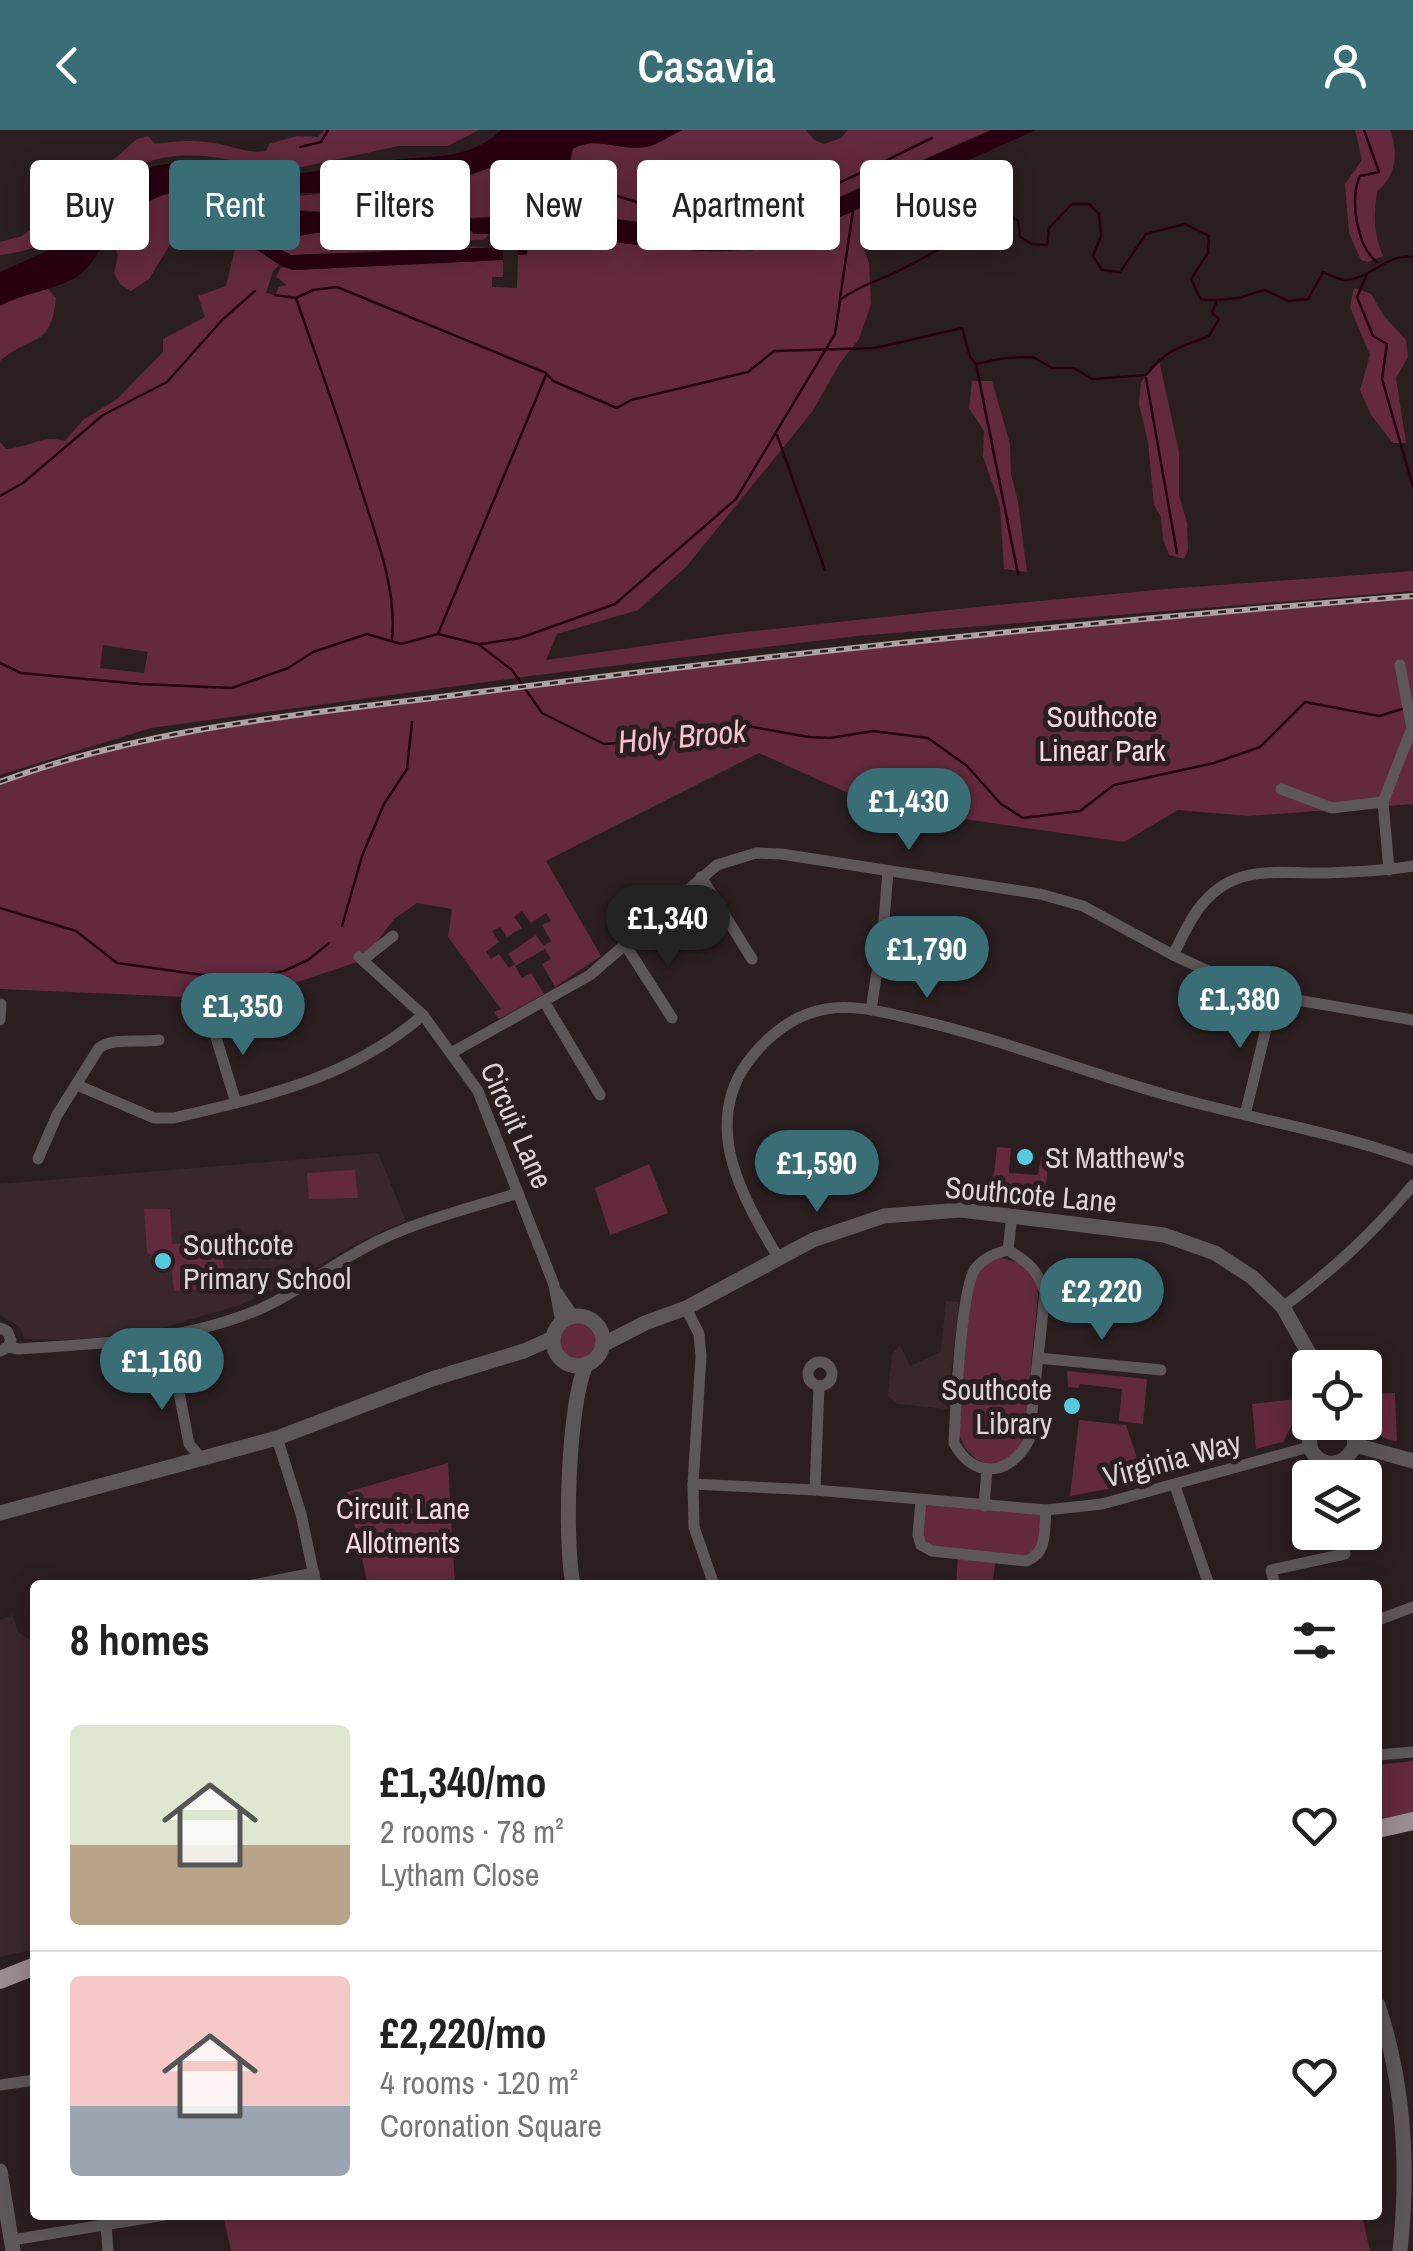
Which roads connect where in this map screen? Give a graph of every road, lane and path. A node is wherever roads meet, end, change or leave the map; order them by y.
1 (1400, 665) dead end
2 (1412, 720) edge
3 (1281, 789) dead end
4 (1383, 802) junction
5 (1413, 866) edge
6 (1389, 870) junction
7 (888, 871) junction
8 (701, 877) junction
9 (393, 936) dead end
10 (626, 946) junction
11 (1173, 955) junction
12 (752, 958) dead end
13 (1274, 996) junction
14 (546, 1003) junction
15 (1, 1004) edge
16 (215, 1008) dead end
17 (871, 1010) junction
18 (423, 1015) junction
19 (672, 1018) dead end
20 (0, 1020) edge
21 (1413, 1020) edge
22 (159, 1040) dead end
23 (453, 1052) junction
24 (77, 1086) junction
25 (600, 1095) dead end
26 (236, 1103) junction
27 (1246, 1116) junction
28 (38, 1159) dead end
29 (1413, 1160) edge
30 (1413, 1186) edge
31 (518, 1193) junction
32 (1012, 1214) junction
33 (1008, 1250) junction
34 (779, 1259) junction
35 (686, 1308) junction
36 (1283, 1308) junction
37 (644, 1323) junction
38 (0, 1328) edge
39 (598, 1328) junction
40 (561, 1332) junction
41 (165, 1338) junction
42 (602, 1345) junction
43 (4, 1349) edge
44 (1308, 1350) edge
45 (1038, 1358) junction
46 (577, 1365) junction
47 (1162, 1370) dead end
48 (819, 1386) dead end
49 (277, 1438) junction
50 (1309, 1440) edge
51 (1355, 1440) edge
52 (1355, 1444) junction
53 (1310, 1447) junction
54 (203, 1460) junction
55 (1413, 1460) edge
56 (987, 1469) junction
57 (692, 1484) junction
58 (1174, 1486) junction
59 (814, 1490) junction
60 (921, 1500) junction
61 (984, 1506) junction
62 (1046, 1510) junction
63 (0, 1513) edge
64 (1343, 1550) edge
65 (315, 1579) edge
66 (573, 1580) edge
67 (712, 1580) edge
68 (1207, 1580) edge
69 (1273, 1580) edge
70 (1413, 1607) edge
71 (1382, 1619) edge
72 (1413, 1752) edge
73 (1382, 1755) edge
74 (1413, 1820) edge
75 (1382, 1828) edge
76 (30, 1965) edge
77 (0, 1966) edge
78 (30, 1967) edge
79 (0, 1980) edge
80 (1382, 2020) edge
81 (30, 2081) edge
82 (0, 2085) edge
83 (0, 2171) edge
84 (2, 2197) edge
85 (132, 2220) edge
86 (106, 2224) junction
87 (13, 2246) edge
88 (108, 2251) edge
89 (1400, 2251) edge

1 - 2 street
2 - 4 street
3 - 4 street
4 - 6 street
5 - 6 street
6 - 11 street
7 - 8 street
7 - 11 street
7 - 17 street
8 - 10 street
8 - 12 street
9 - 18 street, Circuit Lane
10 - 14 street
10 - 19 street
11 - 13 street
13 - 21 street
13 - 27 street
14 - 23 street
14 - 25 street
15 - 20 street
16 - 26 street
17 - 27 street
17 - 34 street
18 - 23 street, Circuit Lane
18 - 26 street
22 - 24 street
23 - 31 street, Circuit Lane
24 - 26 street
24 - 28 street
27 - 29 street
30 - 36 street
31 - 40 street, Circuit Lane
31 - 41 street
32 - 33 street
32 - 34 street, Southcote Lane
32 - 36 street, Southcote Lane
33 - 45 street
33 - 56 street
34 - 35 street, Southcote Lane
35 - 37 street, Southcote Lane
35 - 57 street
36 - 44 street, Southcote Lane
37 - 39 street, Southcote Lane
37 - 42 street, Southcote Lane
38 - 43 street
39 - 40 street
39 - 42 street
40 - 46 street
40 - 49 street
41 - 43 street
41 - 54 street
42 - 46 street
45 - 47 street
45 - 56 street
46 - 66 street
48 - 59 street
49 - 54 street
49 - 65 street
50 - 53 street
51 - 52 street
52 - 53 street
52 - 55 street
53 - 58 street, Virginia Way
54 - 63 street
56 - 61 street
57 - 59 street, Virginia Way
57 - 67 street
58 - 62 street, Virginia Way
58 - 68 street
59 - 60 street, Virginia Way
60 - 61 street, Virginia Way
60 - 62 street
61 - 62 street, Virginia Way
64 - 69 street
70 - 71 street
72 - 73 street
74 - 75 main road
76 - 77 main road
78 - 79 main road
80 - 89 street
81 - 82 street
83 - 84 street
84 - 87 street
85 - 86 street
86 - 87 street
86 - 88 street

